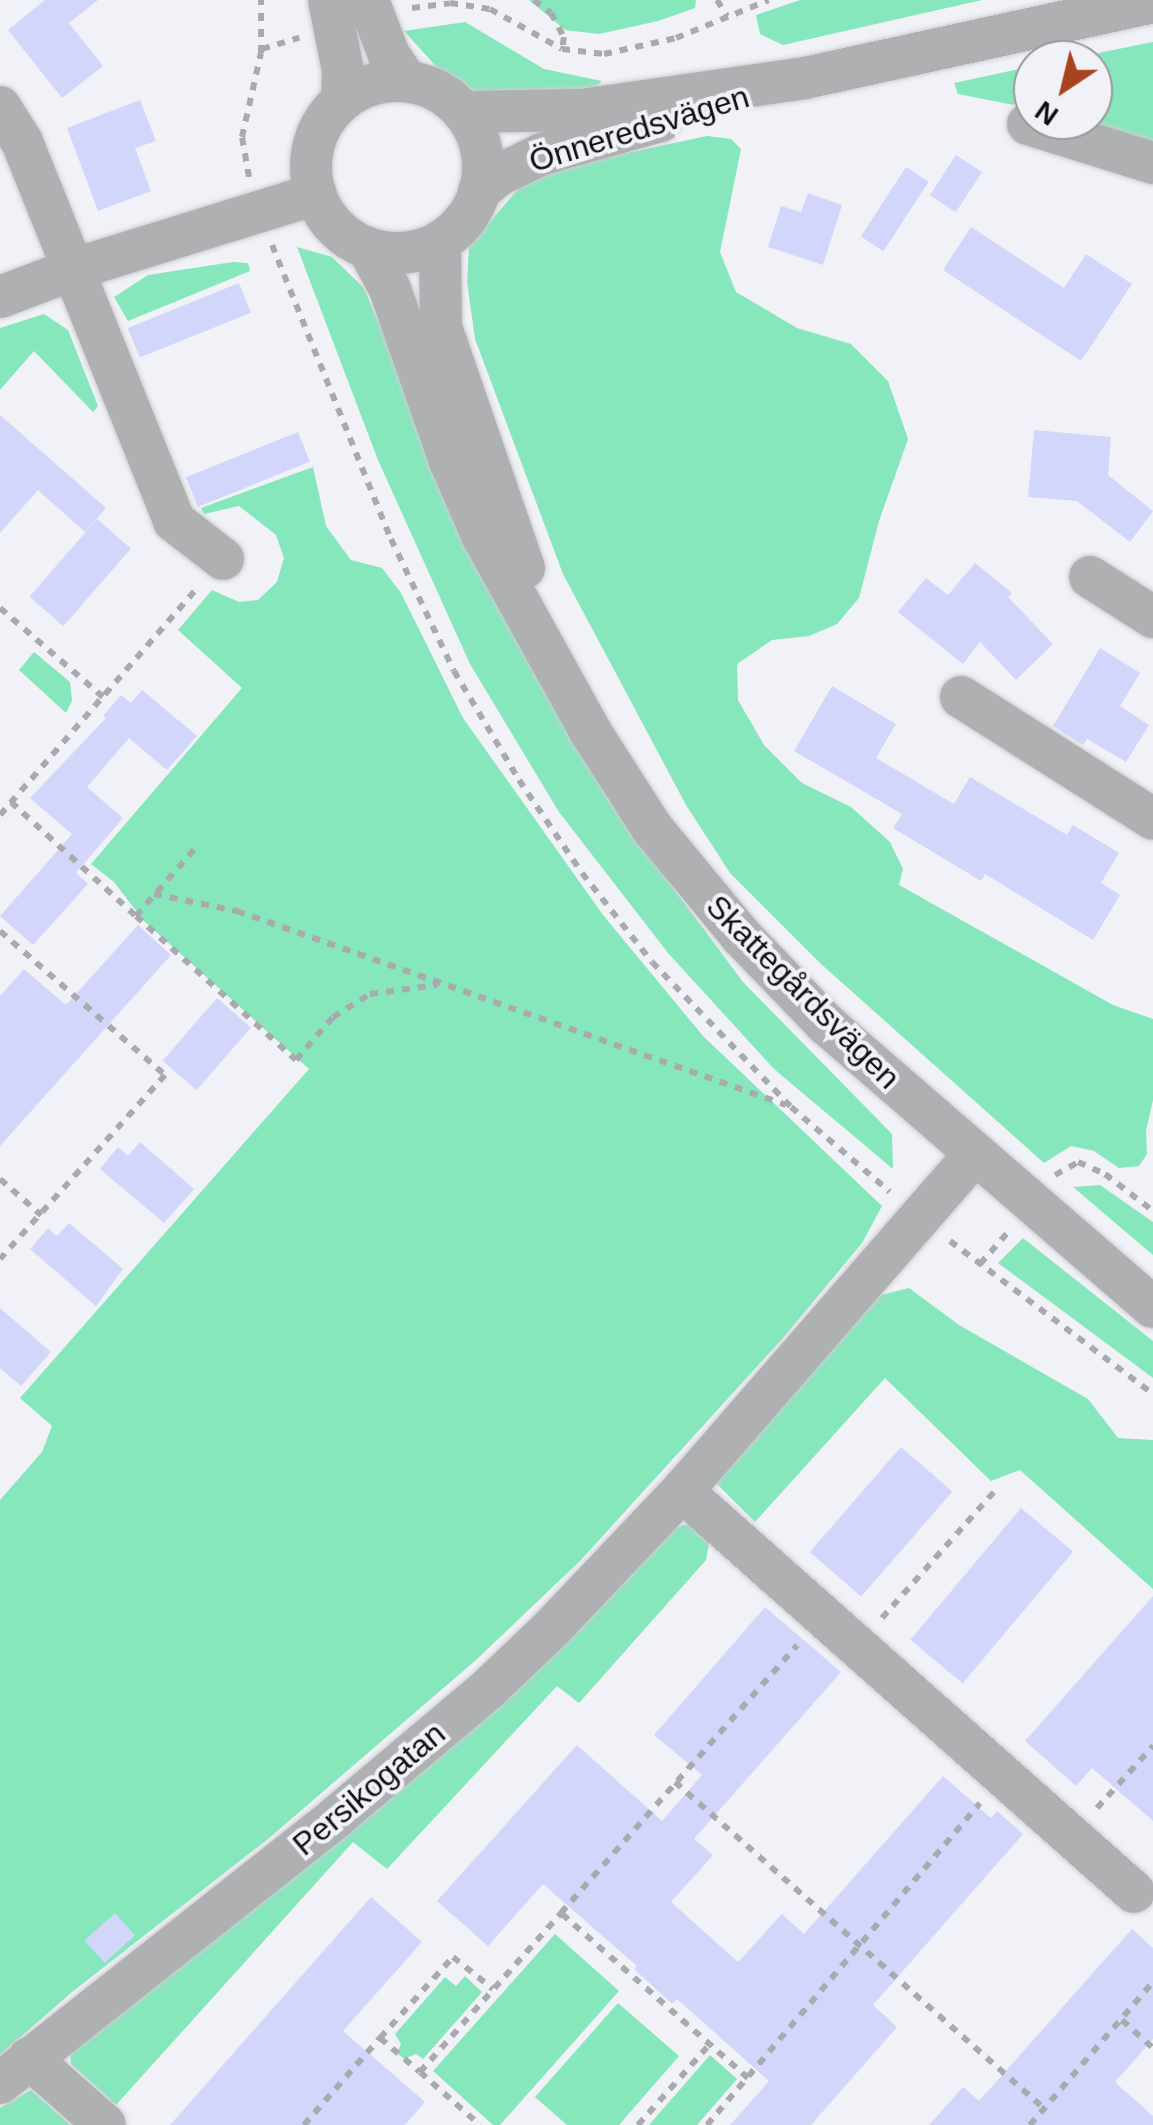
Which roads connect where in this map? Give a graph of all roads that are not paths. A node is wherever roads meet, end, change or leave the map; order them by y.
1 (1153, 2) edge
2 (352, 12) edge
3 (805, 78) junction
4 (407, 82) junction
5 (342, 100) junction
6 (0, 107) edge
7 (463, 112) junction
8 (1078, 140) edge
9 (1153, 164) edge
10 (480, 191) junction
11 (316, 194) junction
12 (440, 242) junction
13 (368, 248) junction
14 (74, 269) junction
15 (0, 296) edge
16 (223, 559) road end
17 (1090, 577) dead end
18 (529, 613) junction
19 (1153, 617) edge
20 (961, 697) dead end
21 (1153, 819) edge
22 (973, 1156) junction
23 (1153, 1307) edge
24 (682, 1491) junction
25 (1134, 1892) dead end
26 (14, 2070) edge
27 (106, 2125) edge

1 - 3 street, Önneredsvägen
2 - 4 street
2 - 5 street
3 - 7 street, Önneredsvägen
3 - 10 street, Önneredsvägen
4 - 5 street
4 - 7 street
5 - 11 street
6 - 14 street
7 - 10 street
8 - 9 street
10 - 12 street
11 - 13 street, Skattegårdsvägen
11 - 14 street
12 - 13 street
12 - 18 street, Skattegårdsvägen
13 - 18 street, Skattegårdsvägen
14 - 15 street
14 - 16 street
17 - 19 street
18 - 22 street, Skattegårdsvägen
20 - 21 street
22 - 23 street, Skattegårdsvägen
22 - 24 street, Persikogatan
24 - 25 street
24 - 26 street, Persikogatan
26 - 27 street, Persikogatan

